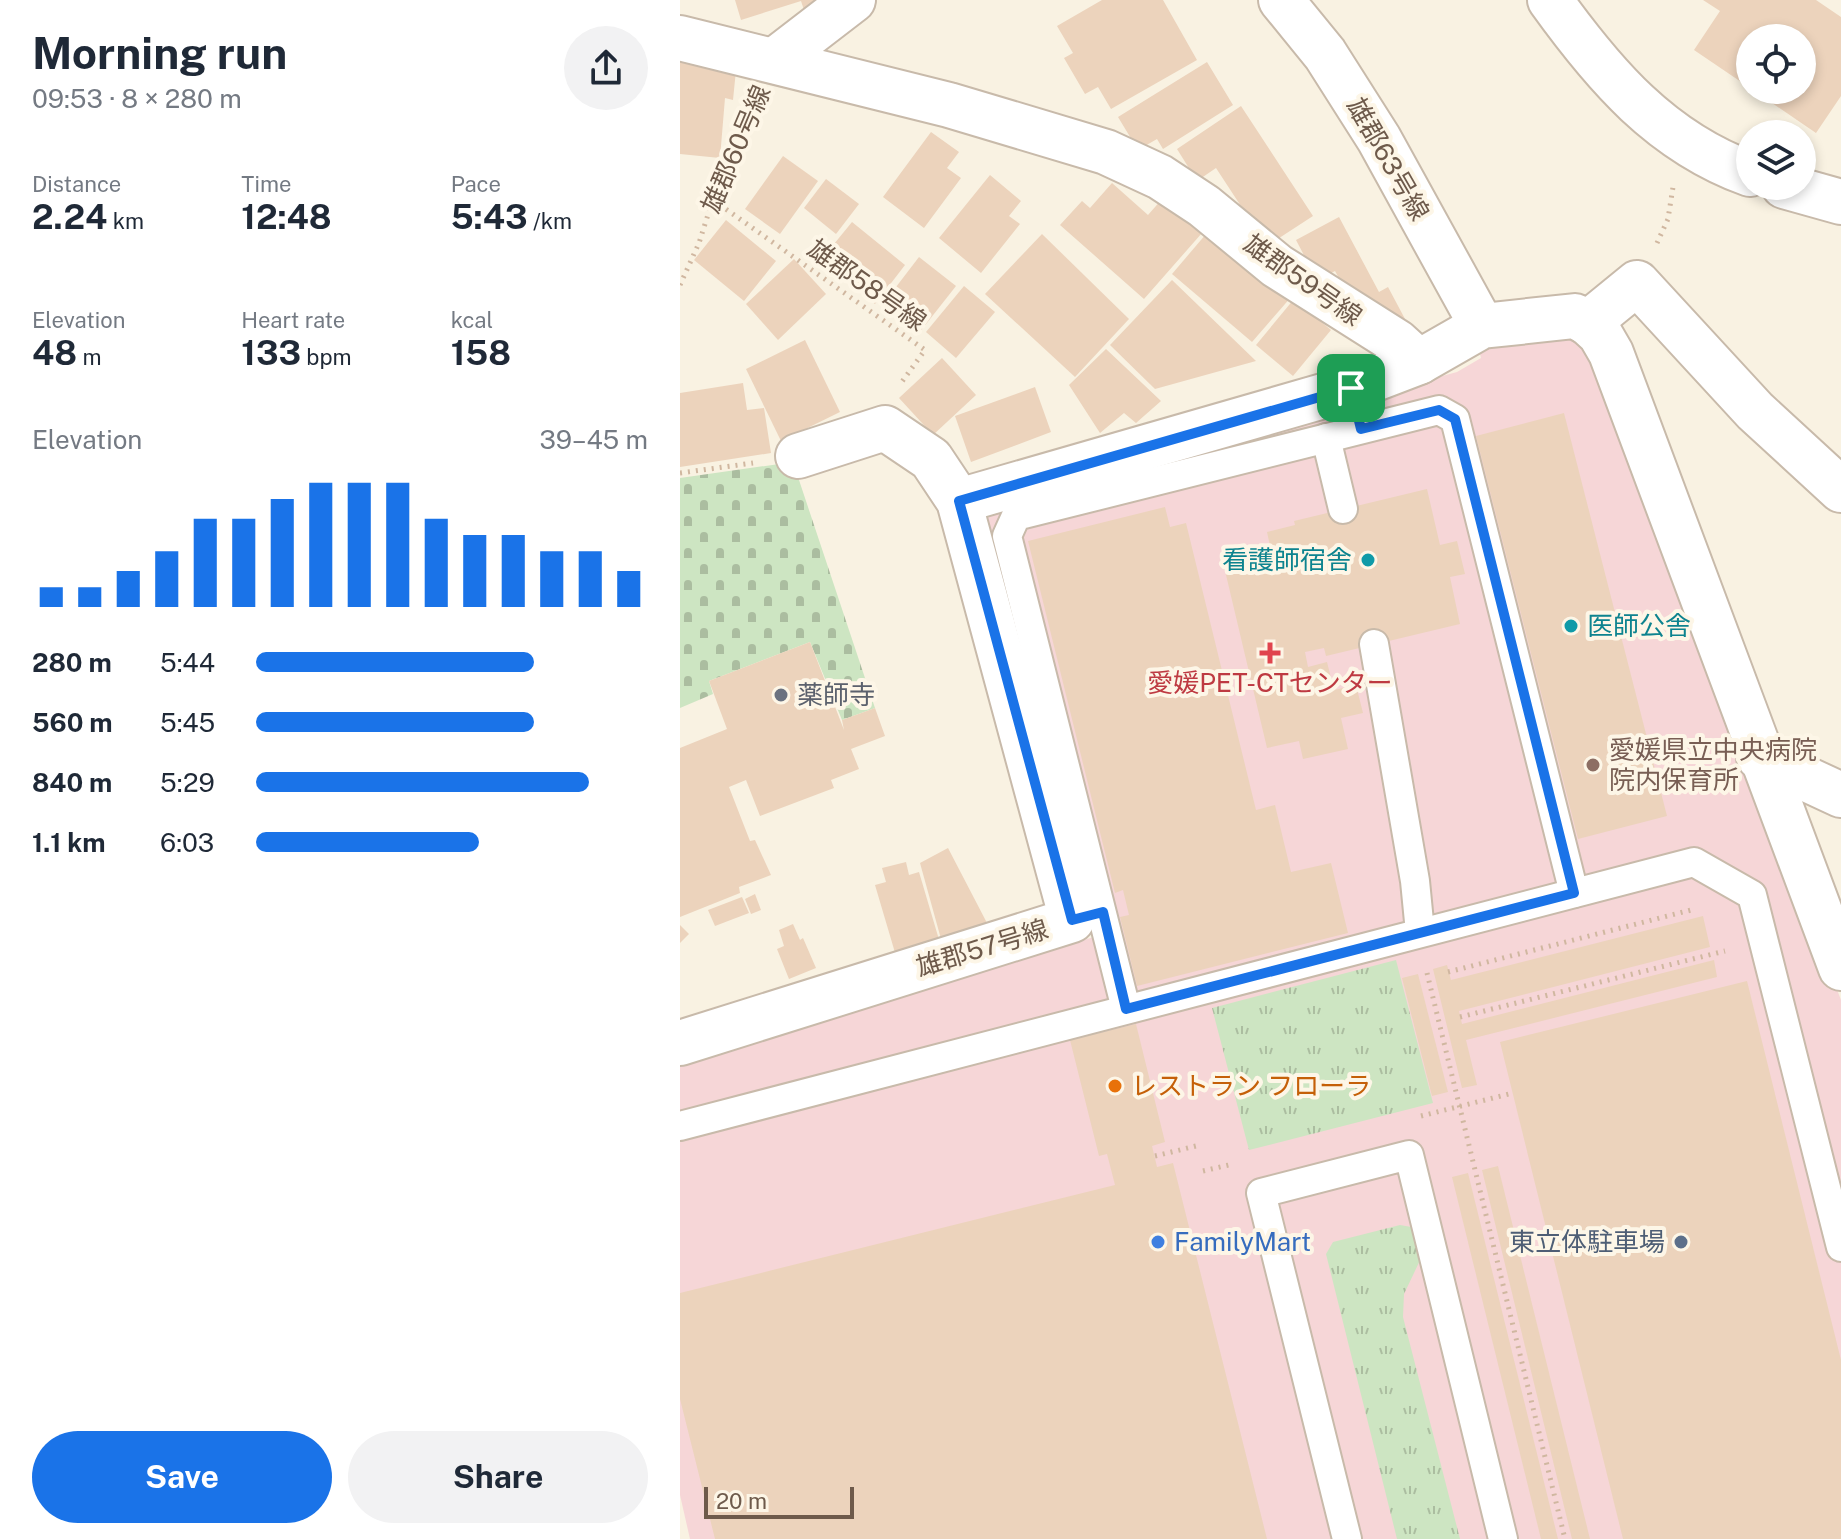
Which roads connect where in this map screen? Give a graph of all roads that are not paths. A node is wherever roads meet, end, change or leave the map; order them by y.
1 (853, 0) edge
2 (1281, 0) edge
3 (1550, 0) edge
4 (680, 38) edge
5 (775, 60) junction
6 (1736, 167) edge
7 (1816, 195) edge
8 (1841, 202) edge
9 (1588, 323) junction
10 (1482, 326) junction
11 (1419, 362) junction
12 (1356, 408) junction
13 (1326, 438) junction
14 (798, 456) road end
15 (1841, 490) edge
16 (959, 501) junction
17 (1343, 509) dead end
18 (1374, 644) dead end
19 (1759, 757) junction
20 (1841, 795) edge
21 (1574, 893) junction
22 (1088, 916) junction
23 (1420, 932) junction
24 (1841, 968) edge
25 (1126, 1009) junction
26 (680, 1043) edge
27 (680, 1126) edge
28 (1841, 1247) edge
29 (1347, 1539) edge
30 (1503, 1539) edge

1 - 5 street, 雄郡60号線
2 - 10 street, 雄郡63号線
3 - 6 street
4 - 5 street, 雄郡59号線
5 - 11 street, 雄郡59号線
7 - 8 street
9 - 10 street
9 - 15 street
9 - 19 street
10 - 11 street
11 - 12 street
12 - 13 lane
12 - 16 street
12 - 21 lane
13 - 17 lane
13 - 22 lane
14 - 16 street, 雄郡57号線
16 - 22 street, 雄郡57号線
18 - 23 lane
19 - 20 street
19 - 24 street
21 - 23 lane
21 - 28 lane
22 - 25 lane
22 - 26 street, 雄郡57号線
23 - 25 lane
25 - 27 lane
29 - 30 lane

